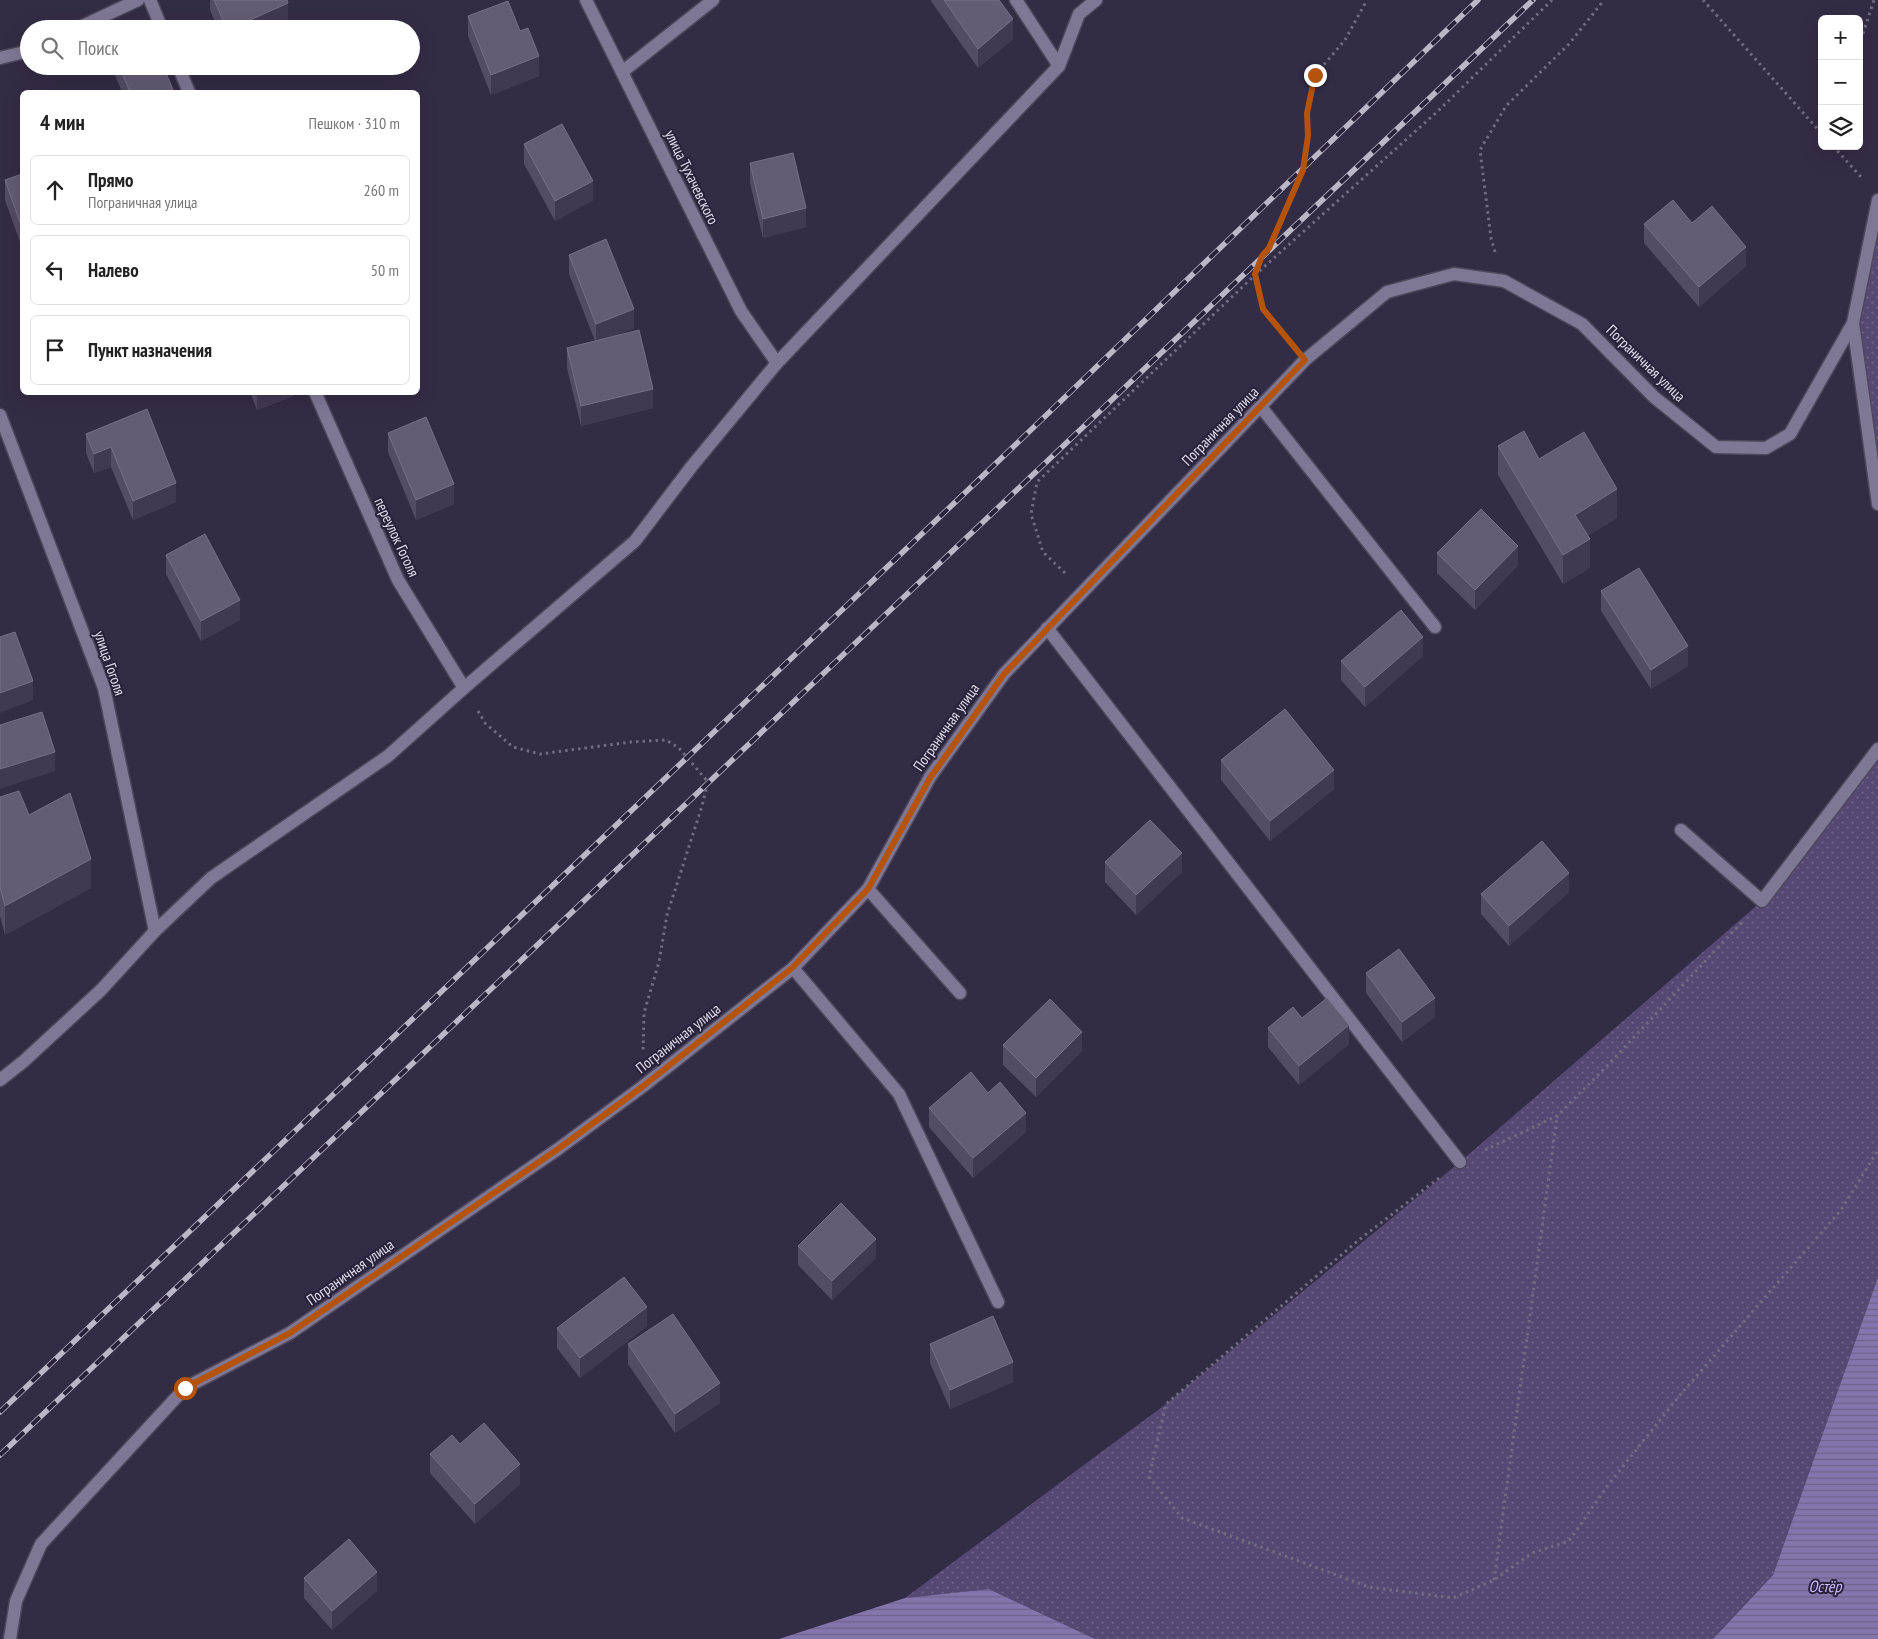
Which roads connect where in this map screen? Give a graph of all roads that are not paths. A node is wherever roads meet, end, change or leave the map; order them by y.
1 (138, 0) edge
2 (150, 0) edge
3 (586, 0) edge
4 (713, 0) edge
5 (1016, 0) edge
6 (1096, 0) edge
7 (95, 20) edge
8 (158, 20) edge
9 (20, 53) edge
10 (0, 58) edge
11 (1059, 66) junction
12 (622, 72) junction
13 (182, 75) edge
14 (188, 90) edge
15 (1878, 200) edge
16 (1853, 323) junction
17 (777, 363) junction
18 (316, 395) edge
19 (1261, 407) junction
20 (0, 415) edge
21 (1878, 504) edge
22 (1436, 627) dead end
23 (1047, 628) junction
24 (464, 688) junction
25 (1878, 749) edge
26 (1681, 830) dead end
27 (868, 889) junction
28 (155, 931) junction
29 (792, 968) junction
30 (960, 993) dead end
31 (0, 1080) edge
32 (1460, 1162) road end
33 (998, 1302) dead end
34 (10, 1639) edge

1 - 7 street
2 - 8 street
3 - 12 street, улица Тухачевского
4 - 12 street
5 - 11 street
6 - 11 street
9 - 10 street
11 - 17 street
12 - 17 street, улица Тухачевского
13 - 14 street
15 - 16 street, Пограничная улица
16 - 19 street, Пограничная улица
16 - 21 street
17 - 24 street
18 - 24 street, переулок Гоголя
19 - 22 street
19 - 23 street, Пограничная улица
20 - 28 street, улица Гоголя
23 - 27 street, Пограничная улица
23 - 32 street
24 - 28 street
25 - 26 street
27 - 29 street, Пограничная улица
27 - 30 street
28 - 31 street
29 - 33 street
29 - 34 street, Пограничная улица

